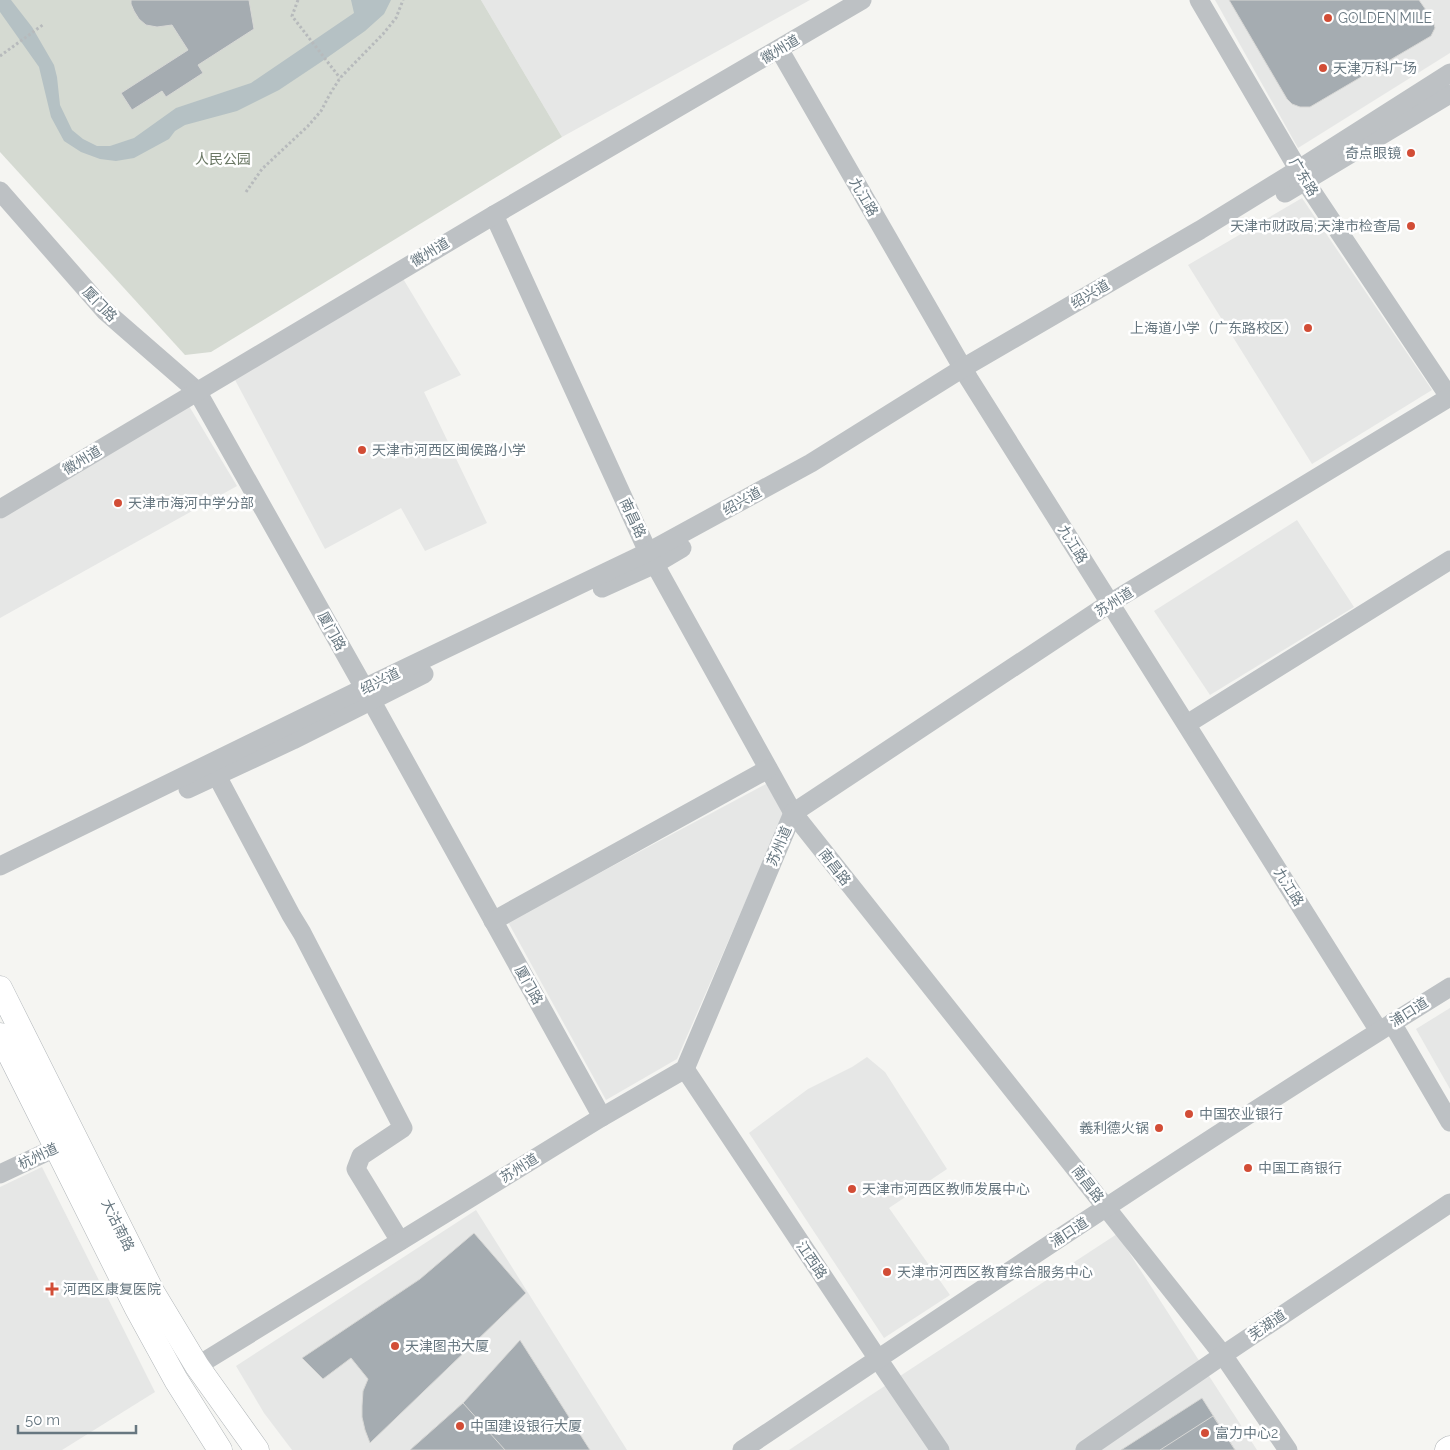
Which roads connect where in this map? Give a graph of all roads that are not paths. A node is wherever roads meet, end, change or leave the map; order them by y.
1 (862, 0) edge
2 (1199, 0) edge
3 (779, 49) junction
4 (1450, 72) edge
5 (1450, 94) edge
6 (1302, 175) junction
7 (0, 191) edge
8 (494, 214) junction
9 (966, 374) junction
10 (197, 391) junction
11 (1450, 397) edge
12 (0, 509) edge
13 (652, 558) junction
14 (1450, 560) edge
15 (1110, 603) junction
16 (368, 694) junction
17 (1187, 724) junction
18 (768, 769) junction
19 (217, 776) junction
20 (793, 813) junction
21 (0, 866) edge
22 (0, 880) edge
23 (493, 920) junction
24 (1450, 987) edge
25 (0, 988) edge
26 (1385, 1027) junction
27 (0, 1035) edge
28 (685, 1069) junction
29 (602, 1117) junction
30 (1450, 1122) edge
31 (66, 1143) junction
32 (0, 1174) edge
33 (1450, 1202) edge
34 (1107, 1208) junction
35 (400, 1241) junction
36 (1223, 1355) junction
37 (878, 1359) junction
38 (197, 1366) junction
39 (1450, 1448) edge
40 (256, 1449) edge
41 (220, 1450) edge
42 (742, 1450) edge
43 (940, 1450) edge
44 (1085, 1450) edge
45 (1288, 1450) edge
46 (1447, 1450) edge

1 - 3 street, 徽州道
2 - 6 street, 广东路
3 - 8 street, 徽州道
3 - 9 street, 九江路
4 - 6 street, 绍兴道
5 - 6 street, 绍兴道
6 - 9 street, 绍兴道
6 - 11 street, 广东路
7 - 10 street, 厦门路
8 - 10 street, 徽州道
8 - 13 street, 南昌路
9 - 13 street, 绍兴道
9 - 15 street, 九江路
10 - 12 street, 徽州道
10 - 16 street, 厦门路
11 - 15 street, 苏州道
13 - 16 street, 绍兴道
13 - 18 street, 南昌路
14 - 17 street
15 - 17 street, 九江路
15 - 20 street, 苏州道
16 - 19 street, 绍兴道
16 - 21 street, 绍兴道
16 - 23 street, 厦门路
17 - 26 street, 九江路
18 - 20 street, 南昌路
18 - 23 street
19 - 22 street, 绍兴道
19 - 35 street
20 - 28 street, 苏州道
20 - 34 street, 南昌路
23 - 29 street, 厦门路
24 - 26 street, 浦口道
25 - 31 main road, 大沽南路
26 - 30 street, 九江路
26 - 34 street, 浦口道
27 - 31 main road, 大沽南路
28 - 29 street, 苏州道
28 - 37 street, 江西路
29 - 35 street, 苏州道
31 - 32 street, 杭州道
31 - 38 main road, 大沽南路
31 - 41 main road, 大沽南路
33 - 36 street, 芜湖道
34 - 36 street, 南昌路
34 - 37 street, 浦口道
35 - 38 street, 苏州道
36 - 44 street, 芜湖道
36 - 45 street, 南昌路
37 - 42 street, 浦口道
37 - 43 street, 江西路
38 - 40 main road, 大沽南路
39 - 46 main road

